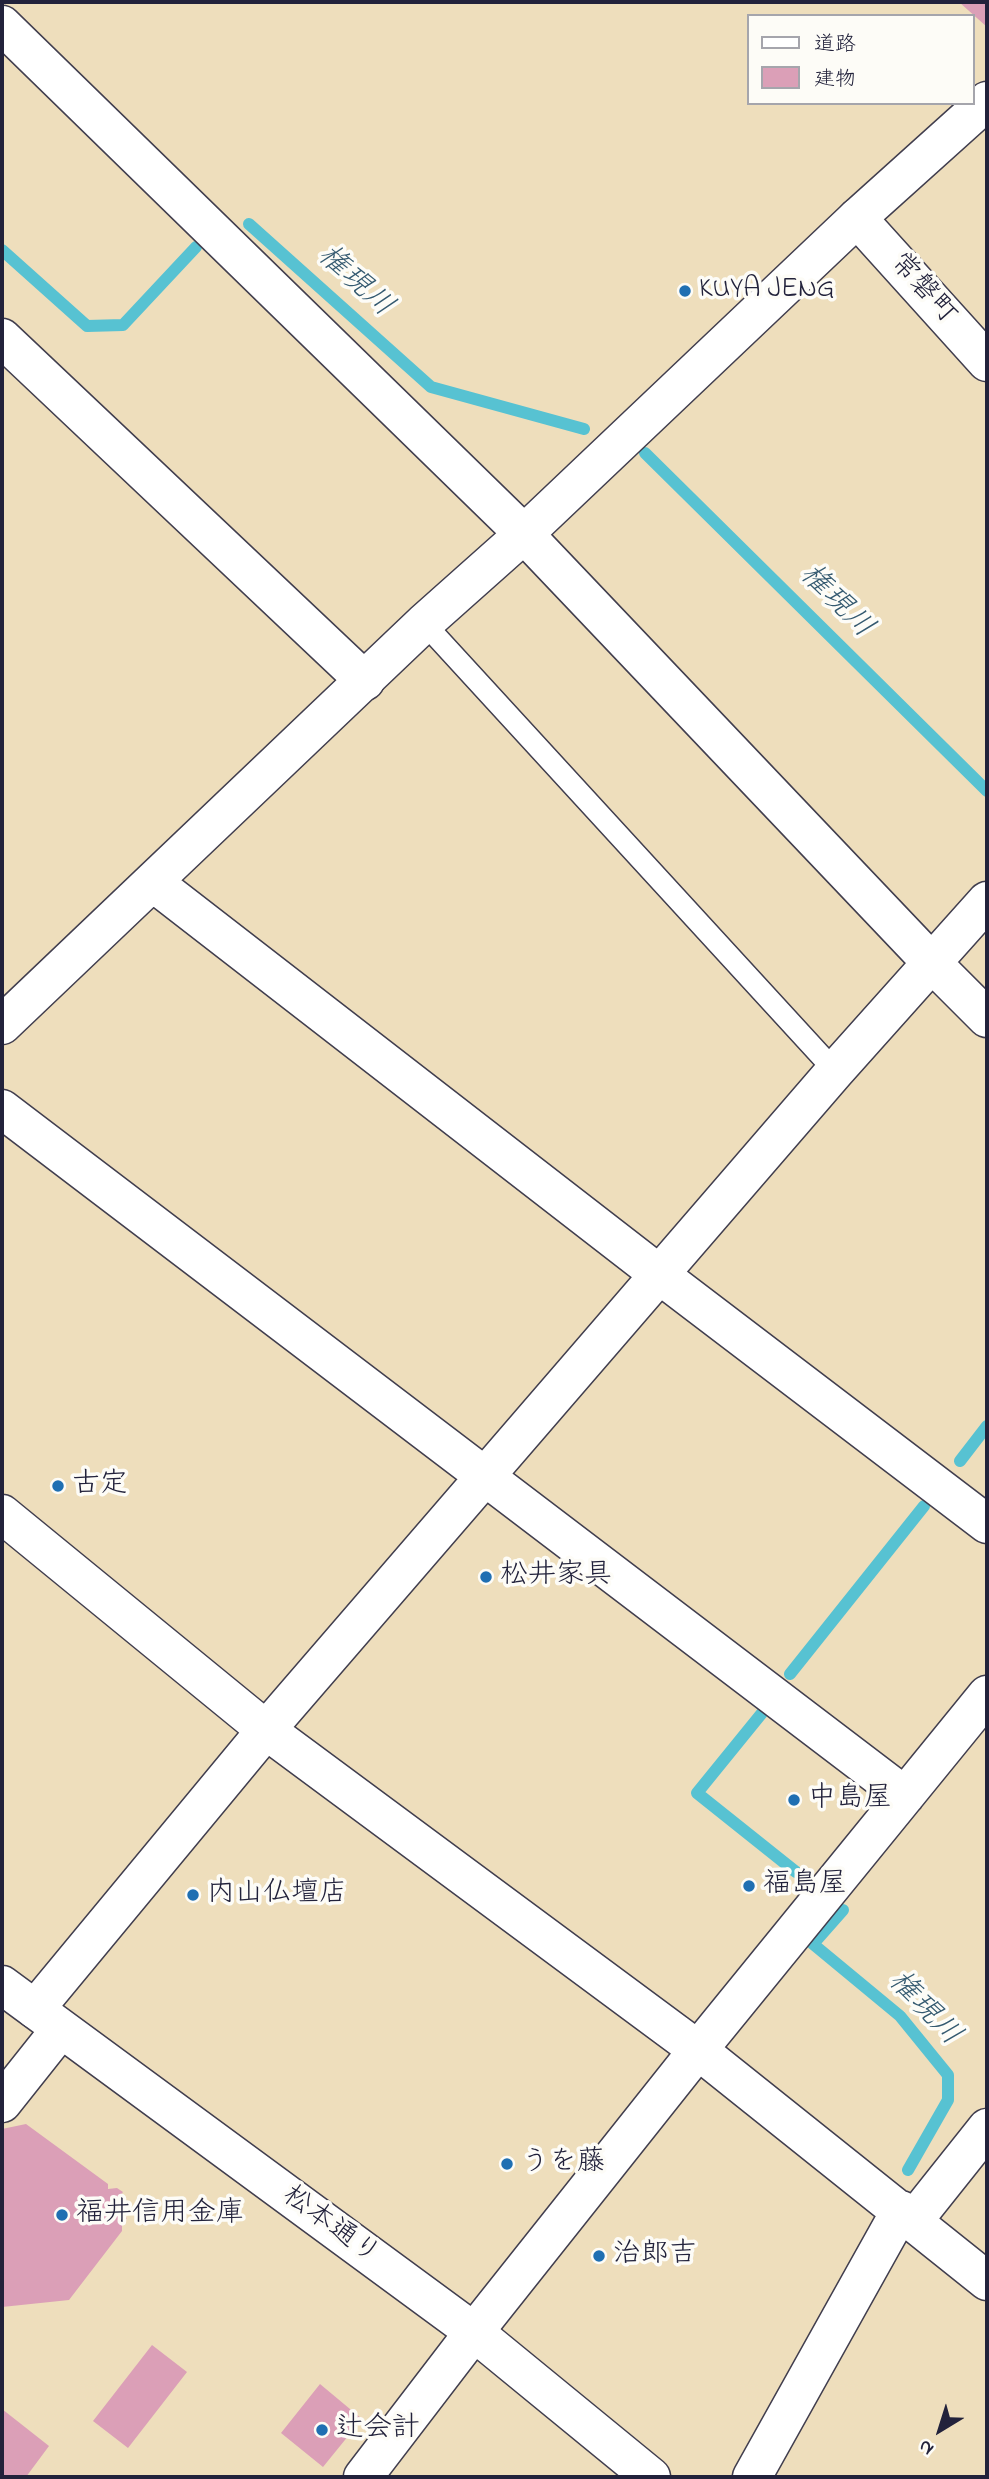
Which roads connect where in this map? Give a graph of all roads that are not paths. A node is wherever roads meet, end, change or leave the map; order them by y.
1 (5, 36) edge
2 (987, 101) edge
3 (857, 218) junction
4 (2, 338) edge
5 (987, 362) edge
6 (524, 534) junction
7 (424, 623) junction
8 (365, 681) junction
9 (154, 883) junction
10 (987, 901) edge
11 (931, 962) junction
12 (987, 1018) edge
13 (2, 1025) edge
14 (835, 1071) junction
15 (2, 1109) edge
16 (660, 1275) junction
17 (487, 1476) junction
18 (2, 1514) edge
19 (987, 1524) edge
20 (987, 1695) edge
21 (266, 1730) junction
22 (905, 1796) junction
23 (2, 1985) edge
24 (48, 2019) junction
25 (698, 2050) junction
26 (2, 2103) edge
27 (987, 2128) edge
28 (907, 2216) junction
29 (987, 2281) edge
30 (474, 2332) junction
31 (363, 2477) edge
32 (651, 2477) edge
33 (752, 2477) edge

1 - 6 street
2 - 3 street
3 - 5 street, 常磐町
3 - 6 street
4 - 8 street
6 - 7 street
6 - 11 street
7 - 8 street
7 - 14 lane
8 - 9 street
9 - 13 street
9 - 16 street
10 - 11 street
11 - 12 street
11 - 14 street
14 - 16 street
15 - 17 street
16 - 17 street
16 - 19 street
17 - 21 street
17 - 22 street
18 - 21 street
20 - 22 street
21 - 24 street
21 - 25 street
22 - 25 street
23 - 24 street, 松本通り
24 - 26 street
24 - 30 street, 松本通り
25 - 28 street
25 - 30 street
27 - 28 street
28 - 29 street
28 - 33 street
30 - 31 street
30 - 32 street, 松本通り

